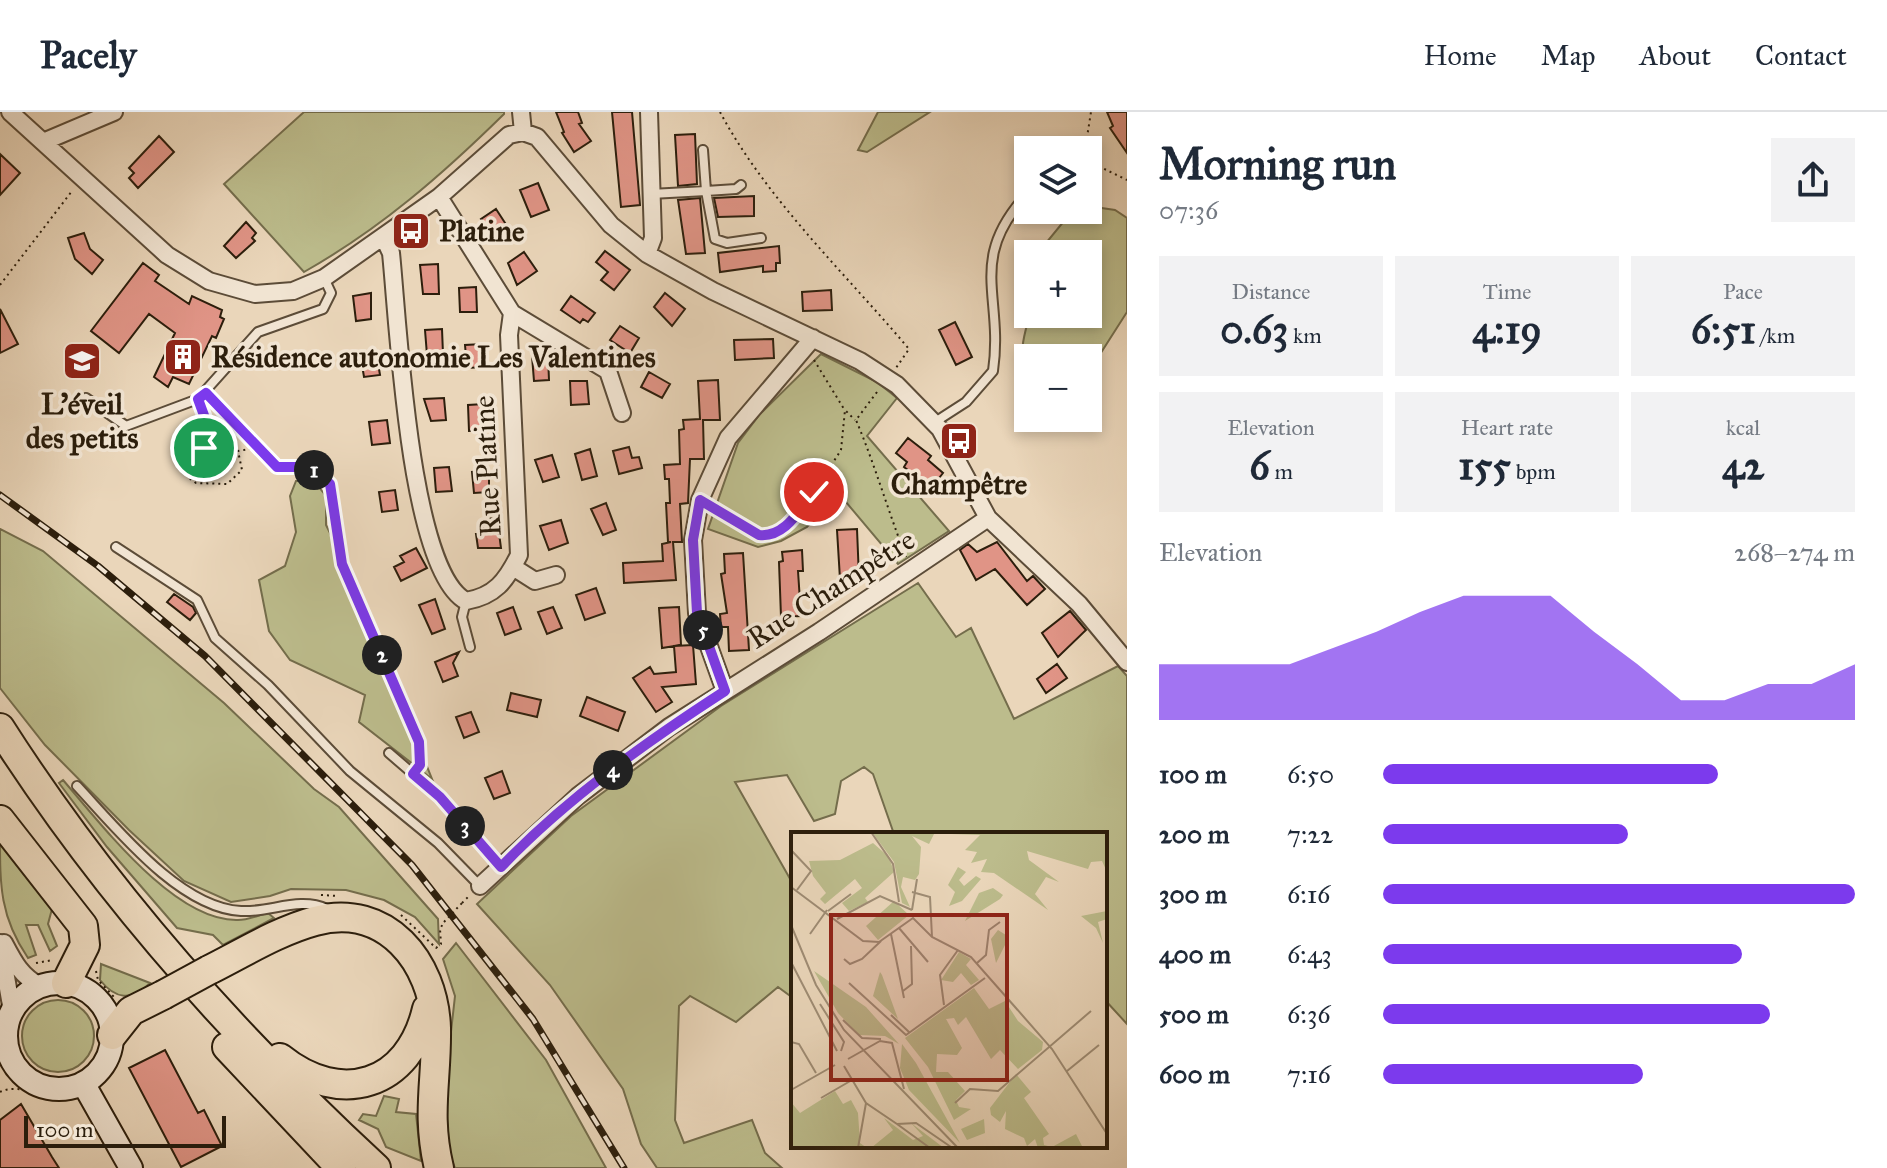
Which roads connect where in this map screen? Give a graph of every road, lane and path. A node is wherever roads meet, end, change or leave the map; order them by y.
1 (10, 112) edge
2 (114, 112) edge
3 (521, 112) edge
4 (649, 112) edge
5 (720, 112) edge
6 (1091, 112) edge
7 (523, 132) junction
8 (1087, 136) edge
9 (43, 142) junction
10 (703, 150) dead end
11 (1102, 168) edge
12 (82, 178) junction
13 (1127, 180) edge
14 (741, 185) dead end
15 (706, 191) junction
16 (650, 194) junction
17 (439, 197) junction
18 (1014, 209) edge
19 (384, 238) junction
20 (761, 238) dead end
21 (647, 254) junction
22 (324, 278) junction
23 (0, 285) edge
24 (512, 313) junction
25 (811, 342) junction
26 (888, 378) junction
27 (202, 396) junction
28 (86, 398) dead end
29 (845, 410) junction
30 (622, 413) dead end
31 (856, 420) junction
32 (935, 422) junction
33 (258, 447) junction
34 (700, 500) junction
35 (988, 518) junction
36 (116, 547) dead end
37 (513, 567) junction
38 (911, 570) junction
39 (556, 575) dead end
40 (466, 601) junction
41 (470, 647) dead end
42 (1127, 662) edge
43 (725, 691) junction
44 (0, 728) edge
45 (389, 753) dead end
46 (0, 762) edge
47 (413, 774) junction
48 (77, 786) dead end
49 (0, 820) edge
50 (501, 867) junction
51 (480, 886) joint
52 (462, 903) dead end
53 (342, 917) junction
54 (444, 922) dead end
55 (0, 936) edge
56 (0, 943) edge
57 (53, 985) junction
58 (430, 992) junction
59 (206, 999) junction
60 (103, 1007) junction
61 (12, 1011) junction
62 (131, 1011) junction
63 (112, 1035) junction
64 (3, 1044) edge
65 (26, 1078) junction
66 (0, 1084) edge
67 (79, 1091) junction
68 (0, 1092) edge
69 (131, 1168) edge
70 (341, 1168) edge
71 (376, 1168) edge
72 (439, 1168) edge

1 - 9 street
2 - 9 street
3 - 7 street
4 - 16 street
5 - 26 path
6 - 8 path
7 - 17 street
7 - 21 street
9 - 12 street
10 - 15 lane
11 - 13 path
12 - 22 street
12 - 23 path
14 - 15 lane
15 - 16 lane
15 - 20 lane
16 - 21 street
17 - 19 street
17 - 24 street
18 - 32 lane
19 - 22 street
19 - 40 street, Rue Platine
21 - 25 street
22 - 27 lane
24 - 30 street
24 - 37 street, Rue Platine
25 - 26 street
25 - 29 path
25 - 34 street
26 - 31 path
26 - 32 street
27 - 28 lane
27 - 33 path
27 - 33 path
29 - 31 path
29 - 34 path
31 - 38 path
32 - 35 street
33 - 47 path
34 - 43 street
35 - 38 street, Rue Champêtre
35 - 42 street
36 - 51 lane
37 - 39 street, Rue Platine
37 - 40 street, Rue Platine
38 - 43 street, Rue Champêtre
40 - 41 lane
43 - 50 street, Rue Champêtre
44 - 59 highway
45 - 47 lane
46 - 70 highway
47 - 50 lane
48 - 53 lane
49 - 57 highway
50 - 51 street, Rue Champêtre
52 - 54 path, bridge
53 - 58 highway
53 - 62 highway, bridge
55 - 57 street
56 - 61 street
57 - 60 main road
57 - 61 main road
58 - 59 highway
58 - 72 highway
59 - 71 highway
60 - 62 highway
60 - 63 main road
61 - 64 main road
62 - 63 highway
63 - 67 main road
64 - 65 main road
65 - 66 main road
65 - 67 main road
67 - 68 path
67 - 69 main road

